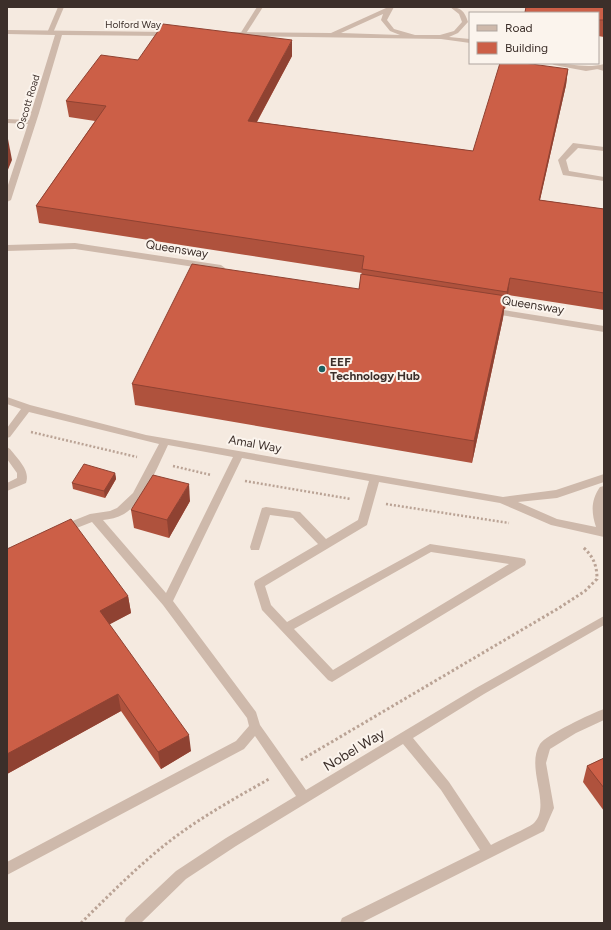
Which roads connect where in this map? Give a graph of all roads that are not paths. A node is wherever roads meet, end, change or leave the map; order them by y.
1 (61, 7) edge
2 (260, 7) edge
3 (453, 7) edge
4 (390, 8) edge
5 (467, 25) edge
6 (7, 32) edge
7 (50, 33) junction
8 (59, 33) junction
9 (179, 34) edge
10 (227, 34) edge
11 (243, 34) junction
12 (332, 35) junction
13 (441, 37) junction
14 (415, 38) junction
15 (469, 41) edge
16 (558, 64) edge
17 (602, 68) edge
18 (7, 121) edge
19 (32, 122) junction
20 (604, 149) edge
21 (604, 179) edge
22 (7, 200) edge
23 (7, 248) edge
24 (230, 270) edge
25 (482, 310) edge
26 (604, 329) edge
27 (7, 400) edge
28 (27, 408) junction
29 (7, 435) edge
30 (165, 442) junction
31 (7, 451) edge
32 (239, 454) junction
33 (604, 478) edge
34 (375, 479) junction
35 (7, 488) edge
36 (604, 490) edge
37 (502, 500) junction
38 (94, 517) junction
39 (58, 532) edge
40 (604, 533) edge
41 (326, 545) junction
42 (255, 547) dead end
43 (167, 602) junction
44 (604, 620) edge
45 (286, 628) junction
46 (604, 714) edge
47 (255, 727) junction
48 (405, 737) junction
49 (304, 798) junction
50 (488, 852) junction
51 (7, 869) edge
52 (131, 923) edge
53 (347, 923) edge

1 - 7 street
2 - 11 street
3 - 5 street
4 - 12 street
4 - 14 street
5 - 13 street
6 - 7 street, Holford Way
7 - 8 street, Holford Way
8 - 9 street, Holford Way
8 - 19 street, Oscott Road
10 - 11 street
11 - 12 street
12 - 14 street
13 - 14 street
13 - 15 street
16 - 17 street
18 - 19 street
19 - 22 street, Oscott Road
20 - 21 street
23 - 24 street, Queensway
25 - 26 street, Queensway
27 - 28 street, Amal Way
28 - 29 street
28 - 30 street, Amal Way
30 - 32 street, Amal Way
30 - 38 street
31 - 35 street
32 - 34 street, Amal Way
32 - 43 street
33 - 37 street, Amal Way
34 - 37 street, Amal Way
34 - 41 street
36 - 40 street
37 - 40 street, Amal Way
38 - 39 street
38 - 43 street
41 - 42 street
41 - 45 street
43 - 47 street
44 - 48 street, Nobel Way
45 - 45 street
46 - 50 street
47 - 49 street
47 - 51 street
48 - 49 street, Nobel Way
48 - 50 street
49 - 52 street, Nobel Way
50 - 53 street

